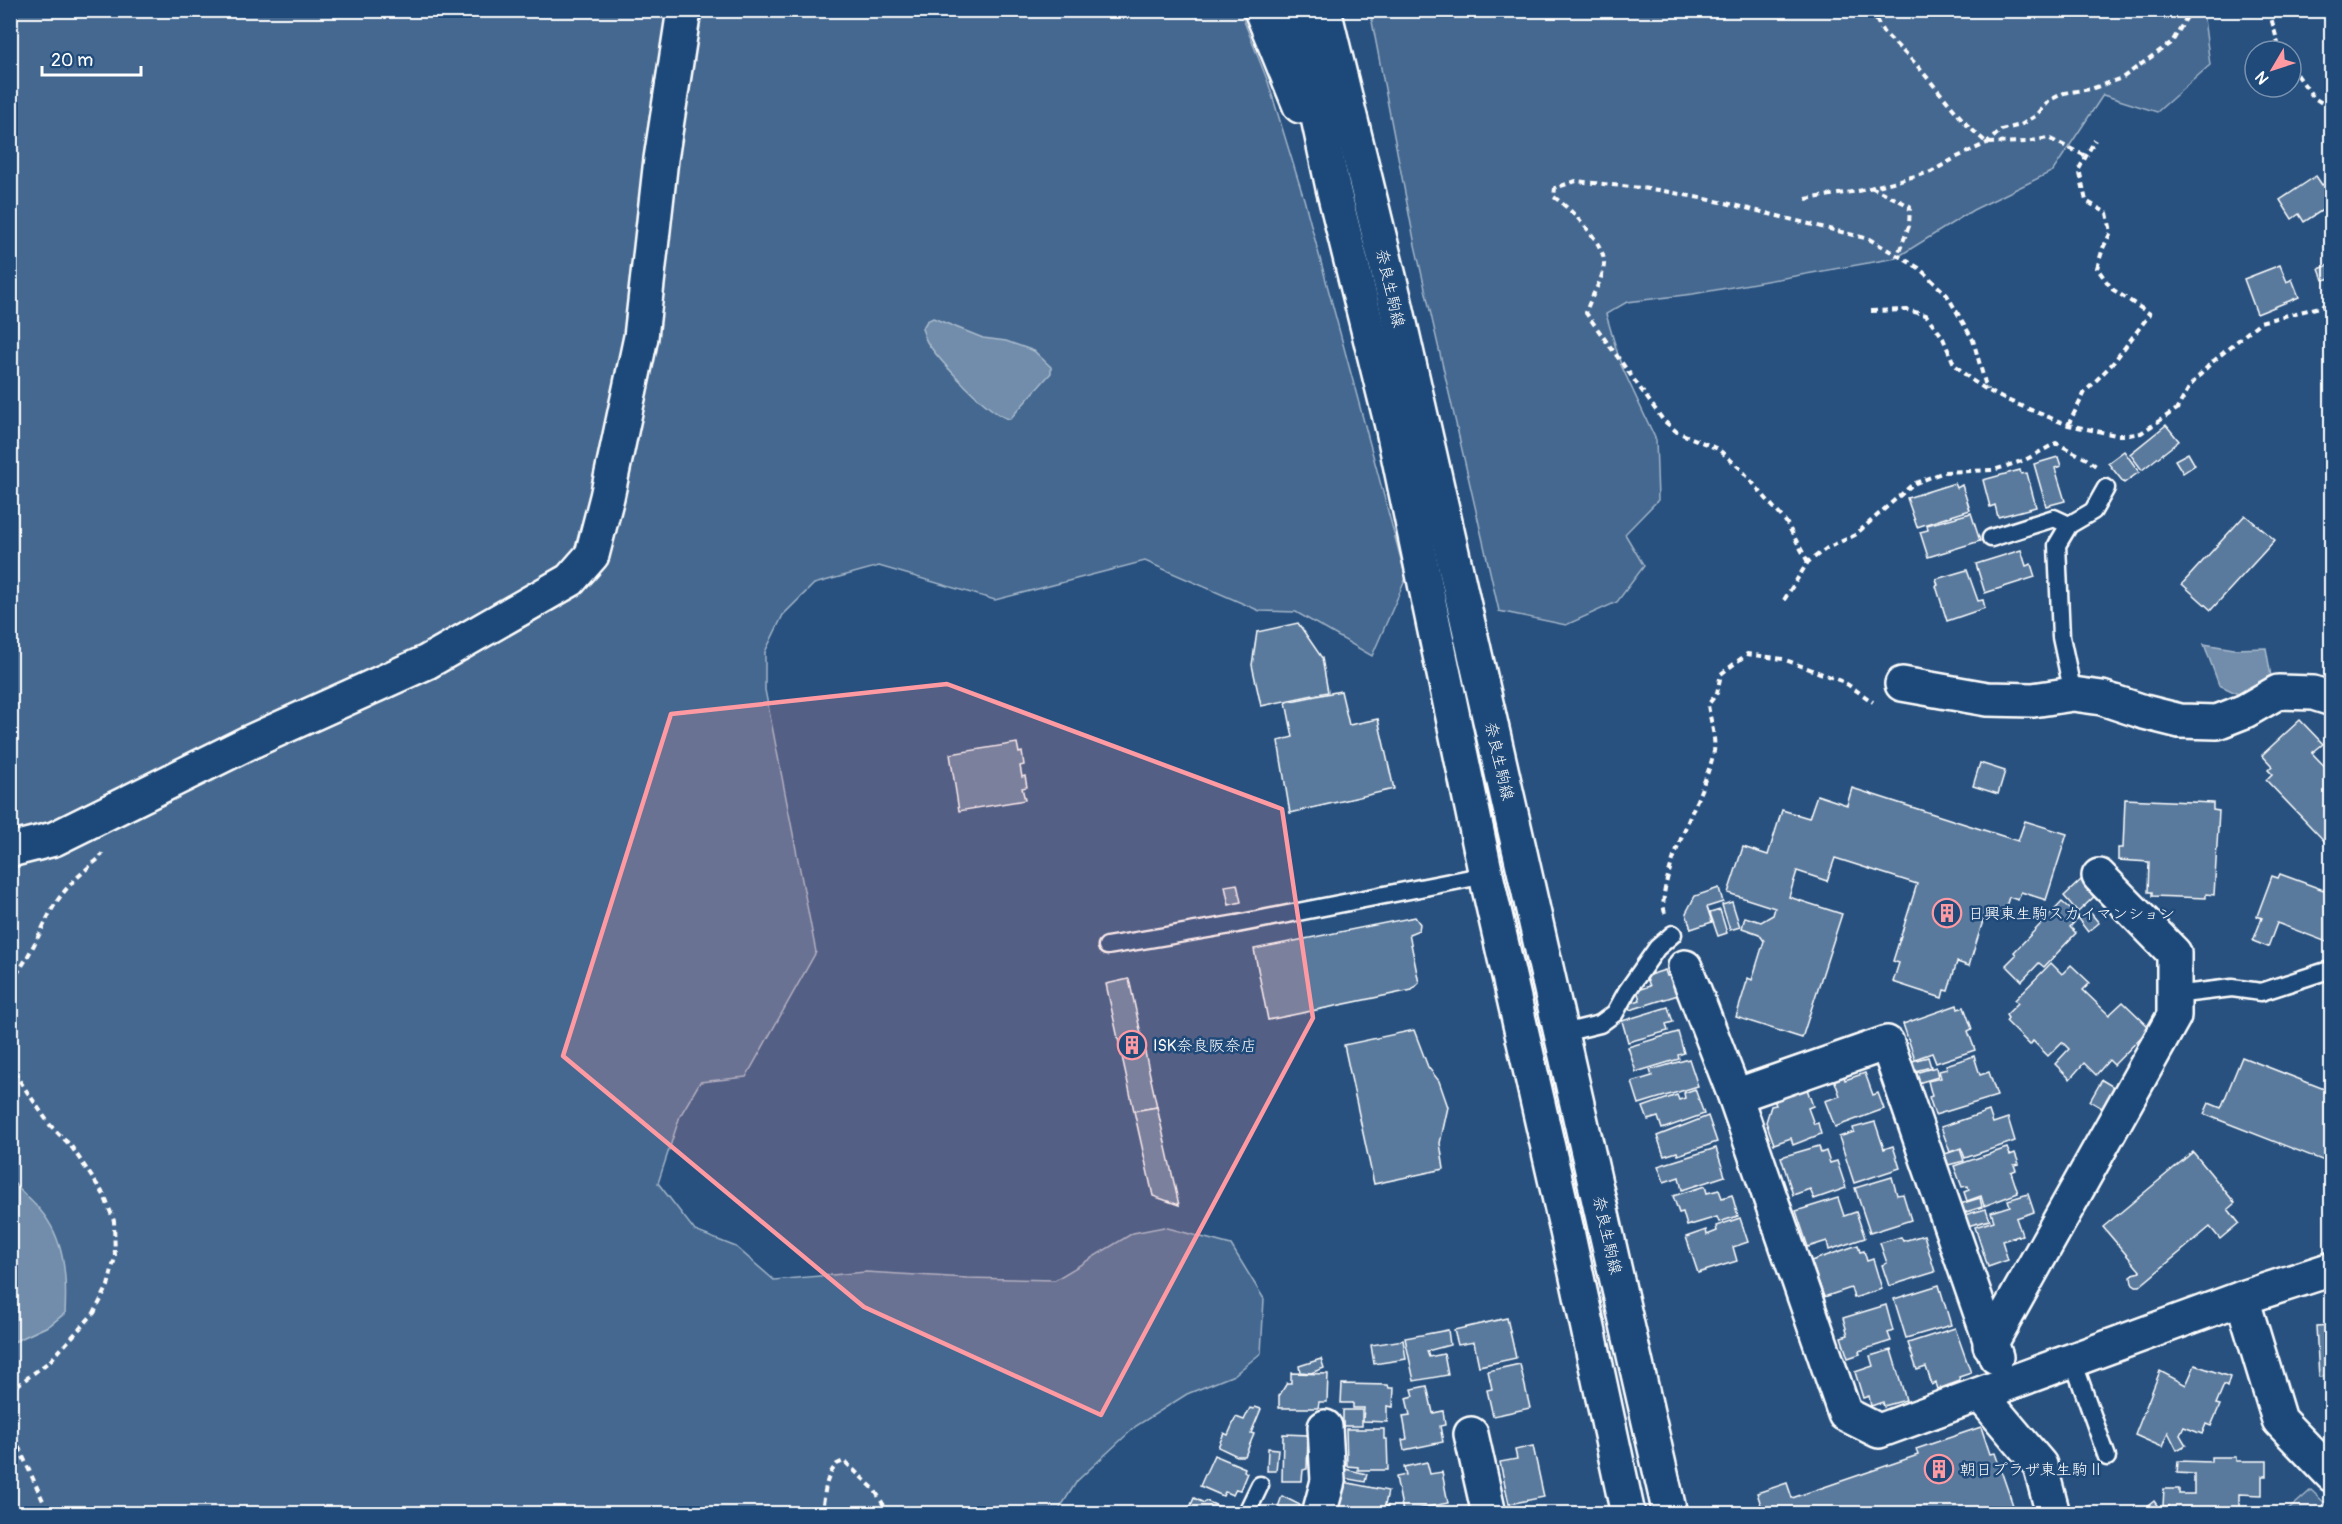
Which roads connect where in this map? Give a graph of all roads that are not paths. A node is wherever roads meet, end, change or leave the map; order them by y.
1 (684, 10) edge
2 (1261, 10) edge
3 (1295, 10) edge
4 (1324, 10) edge
5 (1333, 188) junction
6 (2106, 488) road end
7 (2069, 525) junction
8 (1991, 538) dead end
9 (1902, 684) road end
10 (2073, 694) junction
11 (2331, 699) edge
12 (10, 850) edge
13 (1486, 875) junction
14 (2100, 876) dead end
15 (1673, 934) road end
16 (1107, 946) dead end
17 (1685, 967) dead end
18 (2331, 972) edge
19 (2174, 995) junction
20 (1563, 1033) junction
21 (1735, 1096) junction
22 (2331, 1269) edge
23 (2242, 1298) junction
24 (1990, 1345) junction
25 (2073, 1361) junction
26 (1995, 1390) junction
27 (1325, 1427) dead end
28 (1471, 1434) dead end
29 (2107, 1457) dead end
30 (2331, 1475) edge
31 (1260, 1485) dead end
32 (1246, 1514) edge
33 (1318, 1514) edge
34 (1489, 1514) edge
35 (1628, 1514) edge
36 (1670, 1514) edge
37 (2053, 1514) edge

1 - 12 street
2 - 5 street
3 - 5 street, 奈良生駒線
4 - 20 street, 奈良生駒線
5 - 13 street, 奈良生駒線
6 - 7 lane
7 - 8 lane
7 - 10 lane
9 - 10 street
10 - 11 street
13 - 16 lane
13 - 35 street, 奈良生駒線
14 - 19 street
15 - 20 lane
17 - 21 street
18 - 19 lane
19 - 24 street
20 - 36 street, 奈良生駒線
21 - 24 street
21 - 26 street
22 - 23 street
23 - 25 street
23 - 30 street
24 - 26 street
25 - 26 street
25 - 29 lane
26 - 37 street
27 - 33 street
28 - 34 street
31 - 32 lane

